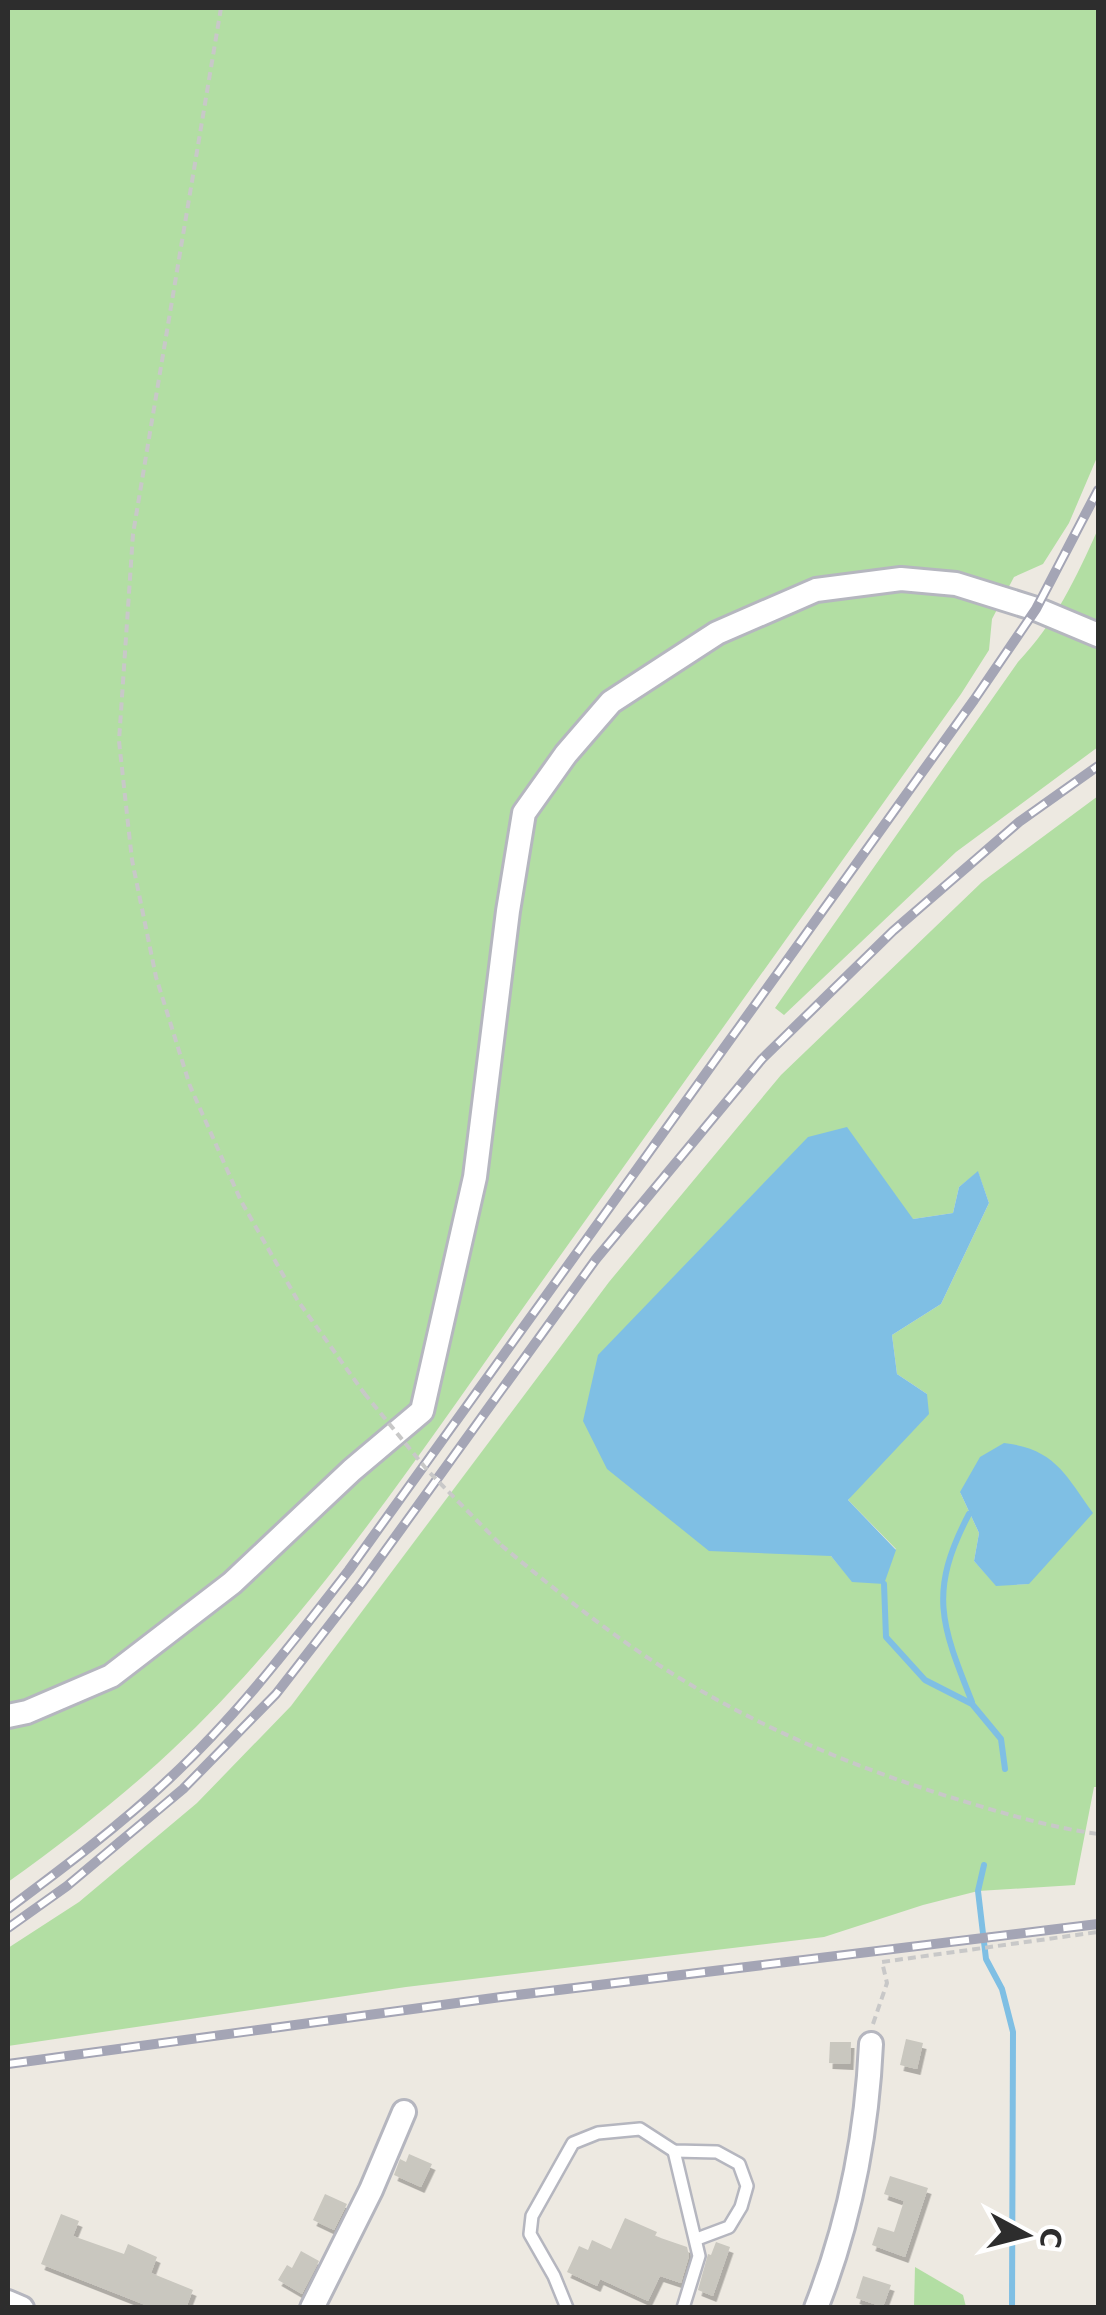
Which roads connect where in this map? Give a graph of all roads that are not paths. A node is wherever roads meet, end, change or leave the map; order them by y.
1 (1098, 635) edge
2 (8, 1716) edge
3 (871, 2044) road end
4 (404, 2112) dead end
5 (674, 2151) junction
6 (697, 2240) junction
7 (8, 2302) edge
8 (22, 2308) edge
9 (312, 2308) edge
10 (567, 2308) edge
11 (682, 2308) edge
12 (816, 2308) edge

1 - 2 street
3 - 12 street
4 - 9 street
5 - 6 lane
5 - 6 lane
5 - 10 lane
6 - 11 lane
7 - 8 street

